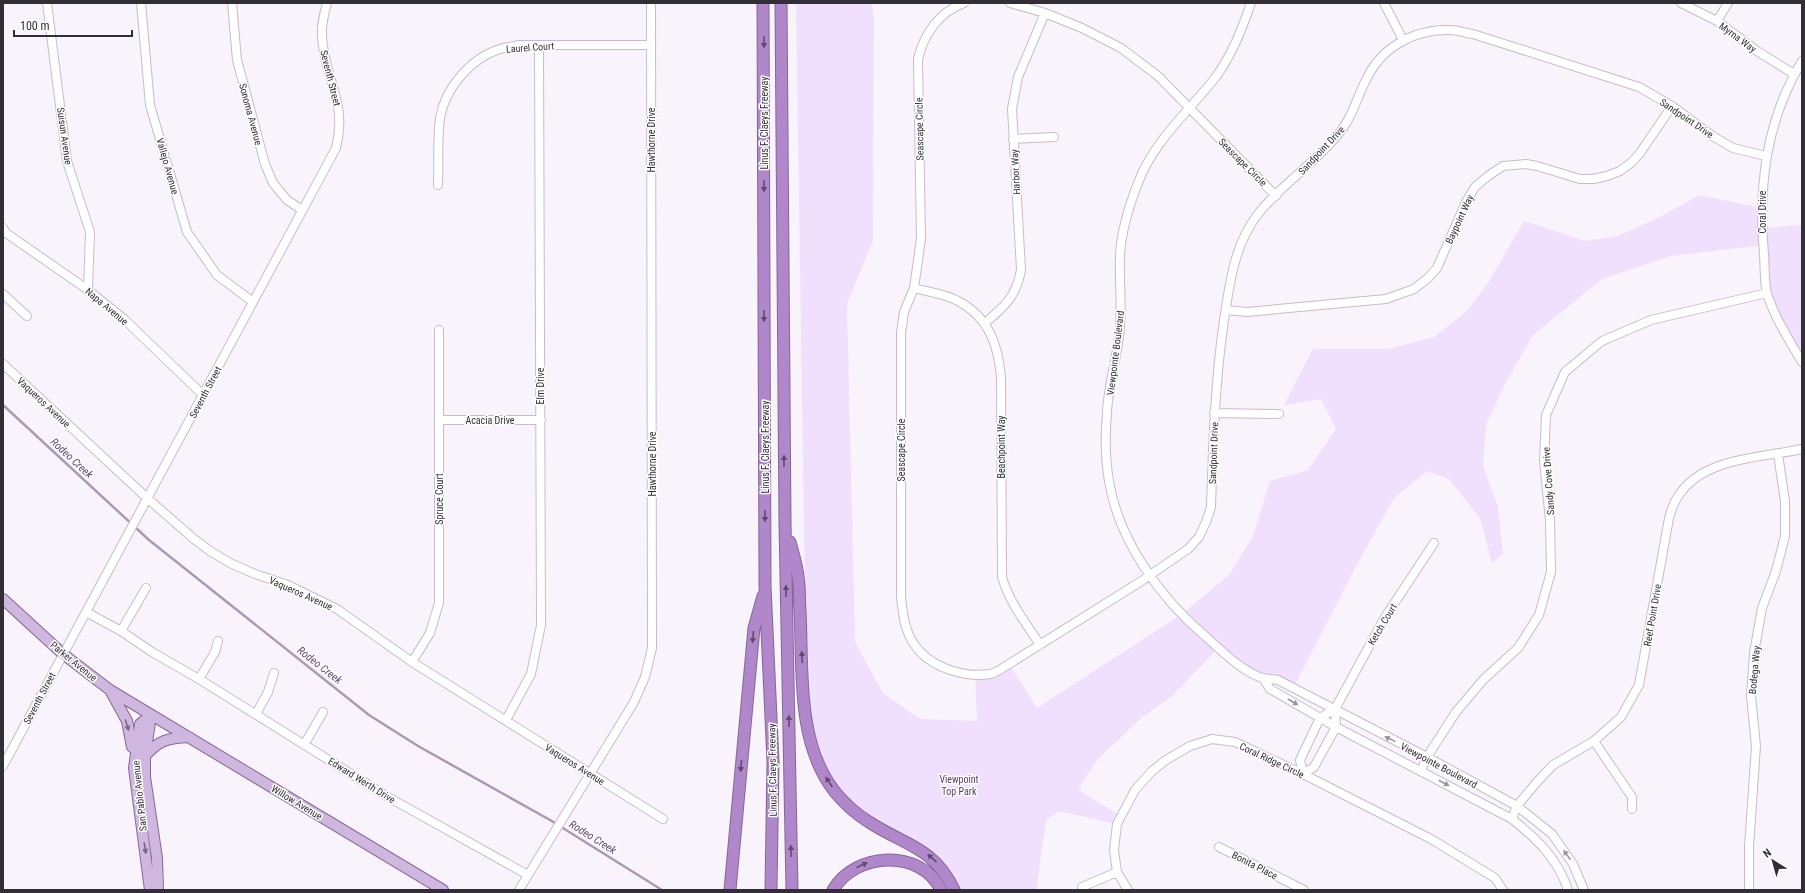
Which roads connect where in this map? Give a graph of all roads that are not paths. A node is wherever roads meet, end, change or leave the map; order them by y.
1 (47, 3) edge
2 (141, 3) edge
3 (232, 3) edge
4 (327, 3) edge
5 (651, 3) edge
6 (763, 3) edge
7 (780, 3) edge
8 (964, 3) edge
9 (1010, 3) edge
10 (1251, 3) edge
11 (1384, 3) edge
12 (1681, 3) edge
13 (1728, 3) edge
14 (950, 5) edge
15 (1045, 14) junction
16 (1717, 21) junction
17 (1402, 40) junction
18 (539, 45) junction
19 (651, 45) junction
20 (1802, 61) edge
21 (1794, 74) junction
22 (1672, 106) junction
23 (1190, 108) junction
24 (1054, 137) dead end
25 (1013, 139) junction
26 (1766, 156) junction
27 (438, 185) dead end
28 (1276, 196) junction
29 (302, 210) junction
30 (3, 228) edge
31 (914, 288) junction
32 (88, 290) junction
33 (1767, 293) junction
34 (3, 294) edge
35 (253, 302) junction
36 (1226, 310) junction
37 (27, 316) dead end
38 (985, 323) junction
39 (439, 330) dead end
40 (1802, 362) edge
41 (3, 364) edge
42 (203, 395) junction
43 (1214, 413) junction
44 (1279, 414) dead end
45 (439, 420) junction
46 (541, 420) junction
47 (1802, 449) edge
48 (1778, 454) junction
49 (148, 498) junction
50 (785, 523) junction
51 (1434, 543) dead end
52 (1150, 576) junction
53 (765, 586) junction
54 (146, 588) dead end
55 (3, 599) edge
56 (86, 612) junction
57 (121, 632) junction
58 (218, 641) dead end
59 (1040, 645) junction
60 (63, 654) junction
61 (412, 662) junction
62 (274, 673) dead end
63 (1263, 678) junction
64 (199, 679) junction
65 (110, 690) junction
66 (1335, 709) junction
67 (323, 712) dead end
68 (256, 714) junction
69 (151, 715) junction
70 (1320, 718) junction
71 (506, 720) junction
72 (1336, 727) junction
73 (189, 737) junction
74 (1594, 741) junction
75 (304, 745) junction
76 (145, 756) junction
77 (1427, 757) junction
78 (4, 763) edge
79 (134, 768) junction
80 (1421, 771) junction
81 (590, 774) junction
82 (1303, 774) junction
83 (1517, 806) junction
84 (1632, 809) dead end
85 (663, 819) dead end
86 (1512, 819) junction
87 (1219, 847) dead end
88 (1117, 872) junction
89 (528, 875) junction
90 (1082, 887) dead end
91 (1290, 887) edge
92 (150, 890) edge
93 (158, 890) edge
94 (443, 890) edge
95 (519, 890) edge
96 (730, 890) edge
97 (771, 890) edge
98 (792, 890) edge
99 (833, 890) edge
100 (941, 890) edge
101 (954, 890) edge
102 (1128, 890) edge
103 (1304, 890) edge
104 (1503, 890) edge
105 (1568, 890) edge
106 (1584, 890) edge
107 (1749, 890) edge

1 - 32 street, Suisun Avenue
2 - 35 street, Vallejo Avenue
3 - 29 street, Sonoma Avenue
4 - 29 street, Seventh Street
5 - 19 street, Hawthorne Drive
6 -> 53 highway, Linus F. Claeys Freeway
50 -> 7 highway, Linus F. Claeys Freeway
8 - 14 street, Seascape Circle
9 - 15 street, Seascape Circle
10 - 23 street, Viewpointe Boulevard
11 - 17 street
12 - 16 street, Myrna Way
13 - 16 street
14 - 31 street, Seascape Circle
15 - 23 street, Seascape Circle
15 - 25 street, Harbor Way
16 - 21 street, Myrna Way
17 - 22 street, Sandpoint Drive
17 - 28 street, Sandpoint Drive
18 - 19 street, Laurel Court
18 - 27 street, Laurel Court
18 - 46 street, Elm Drive
19 - 81 street, Hawthorne Drive
20 - 21 street, Coral Drive
21 - 26 street, Coral Drive
22 - 26 street, Sandpoint Drive
22 - 36 street, Baypoint Way
23 - 28 street, Seascape Circle
23 - 52 street, Viewpointe Boulevard
24 - 25 street
25 - 38 street, Harbor Way
26 - 33 street, Coral Drive
28 - 36 street, Sandpoint Drive
29 - 35 street, Seventh Street
30 - 32 street, Napa Avenue
31 - 38 street, Beachpoint Way
31 - 59 street, Seascape Circle
32 - 42 street, Napa Avenue
33 - 40 street, Coral Drive
33 - 77 street, Sandy Cove Drive
34 - 37 street
35 - 42 street, Seventh Street
36 - 43 street, Sandpoint Drive
38 - 59 street, Beachpoint Way
39 - 45 street, Spruce Court
41 - 49 street, Vaqueros Avenue
42 - 49 street, Seventh Street
43 - 44 street
43 - 52 street, Sandpoint Drive
45 - 46 street, Acacia Drive
45 - 61 street, Spruce Court
46 - 71 street, Elm Drive
47 - 48 street, Reef Point Drive
48 - 74 street, Reef Point Drive
48 - 107 street, Bodega Way
49 - 56 street, Seventh Street
49 - 61 street, Vaqueros Avenue
98 -> 50 highway, Linus F. Claeys Freeway
101 -> 50 highway
51 - 66 street, Ketch Court
52 - 59 street, Seascape Circle
52 - 63 street, Viewpointe Boulevard
53 -> 96 highway
53 - 97 highway, Linus F. Claeys Freeway
54 - 57 street
55 - 60 main road, Parker Avenue
56 - 57 street, Edward Werth Drive
56 - 60 street, Seventh Street
57 - 64 street, Edward Werth Drive
58 - 64 street
60 - 65 main road, Parker Avenue
60 - 78 street, Seventh Street
61 - 71 street, Vaqueros Avenue
62 - 68 street
63 - 66 street, Viewpointe Boulevard
63 -> 70 street, Viewpointe Boulevard
64 - 68 street, Edward Werth Drive
65 - 69 main road, Parker Avenue
65 -> 79 main road
66 - 70 street
66 - 72 street
77 -> 66 street, Viewpointe Boulevard
67 - 75 street
68 - 75 street, Edward Werth Drive
69 - 73 main road, Willow Avenue
69 - 76 main road, San Pablo Avenue
69 - 79 main road, San Pablo Avenue
70 - 72 street, Viewpointe Boulevard
70 - 82 street
71 - 81 street, Vaqueros Avenue
72 - 80 street, Viewpointe Boulevard
72 - 82 street
73 - 76 main road
73 - 94 main road, Willow Avenue
74 - 83 street, Reef Point Drive
74 - 84 street
75 - 89 street, Edward Werth Drive
76 - 93 main road, San Pablo Avenue
77 - 80 street, Sandy Cove Drive
77 - 83 street, Viewpointe Boulevard
79 -> 92 main road, San Pablo Avenue
80 -> 86 street, Viewpointe Boulevard
81 - 85 street, Vaqueros Avenue
81 - 89 street, Hawthorne Drive
82 - 88 street, Coral Ridge Circle
82 - 104 street, Coral Ridge Circle
83 - 86 street, Reef Point Drive
106 -> 83 street, Viewpointe Boulevard
86 - 105 street, Viewpointe Boulevard
87 - 91 street, Bonita Place
88 - 90 street
88 - 102 street, Coral Ridge Circle
89 - 95 street, Hawthorne Drive
91 - 103 street, Bonita Place
99 -> 100 highway

